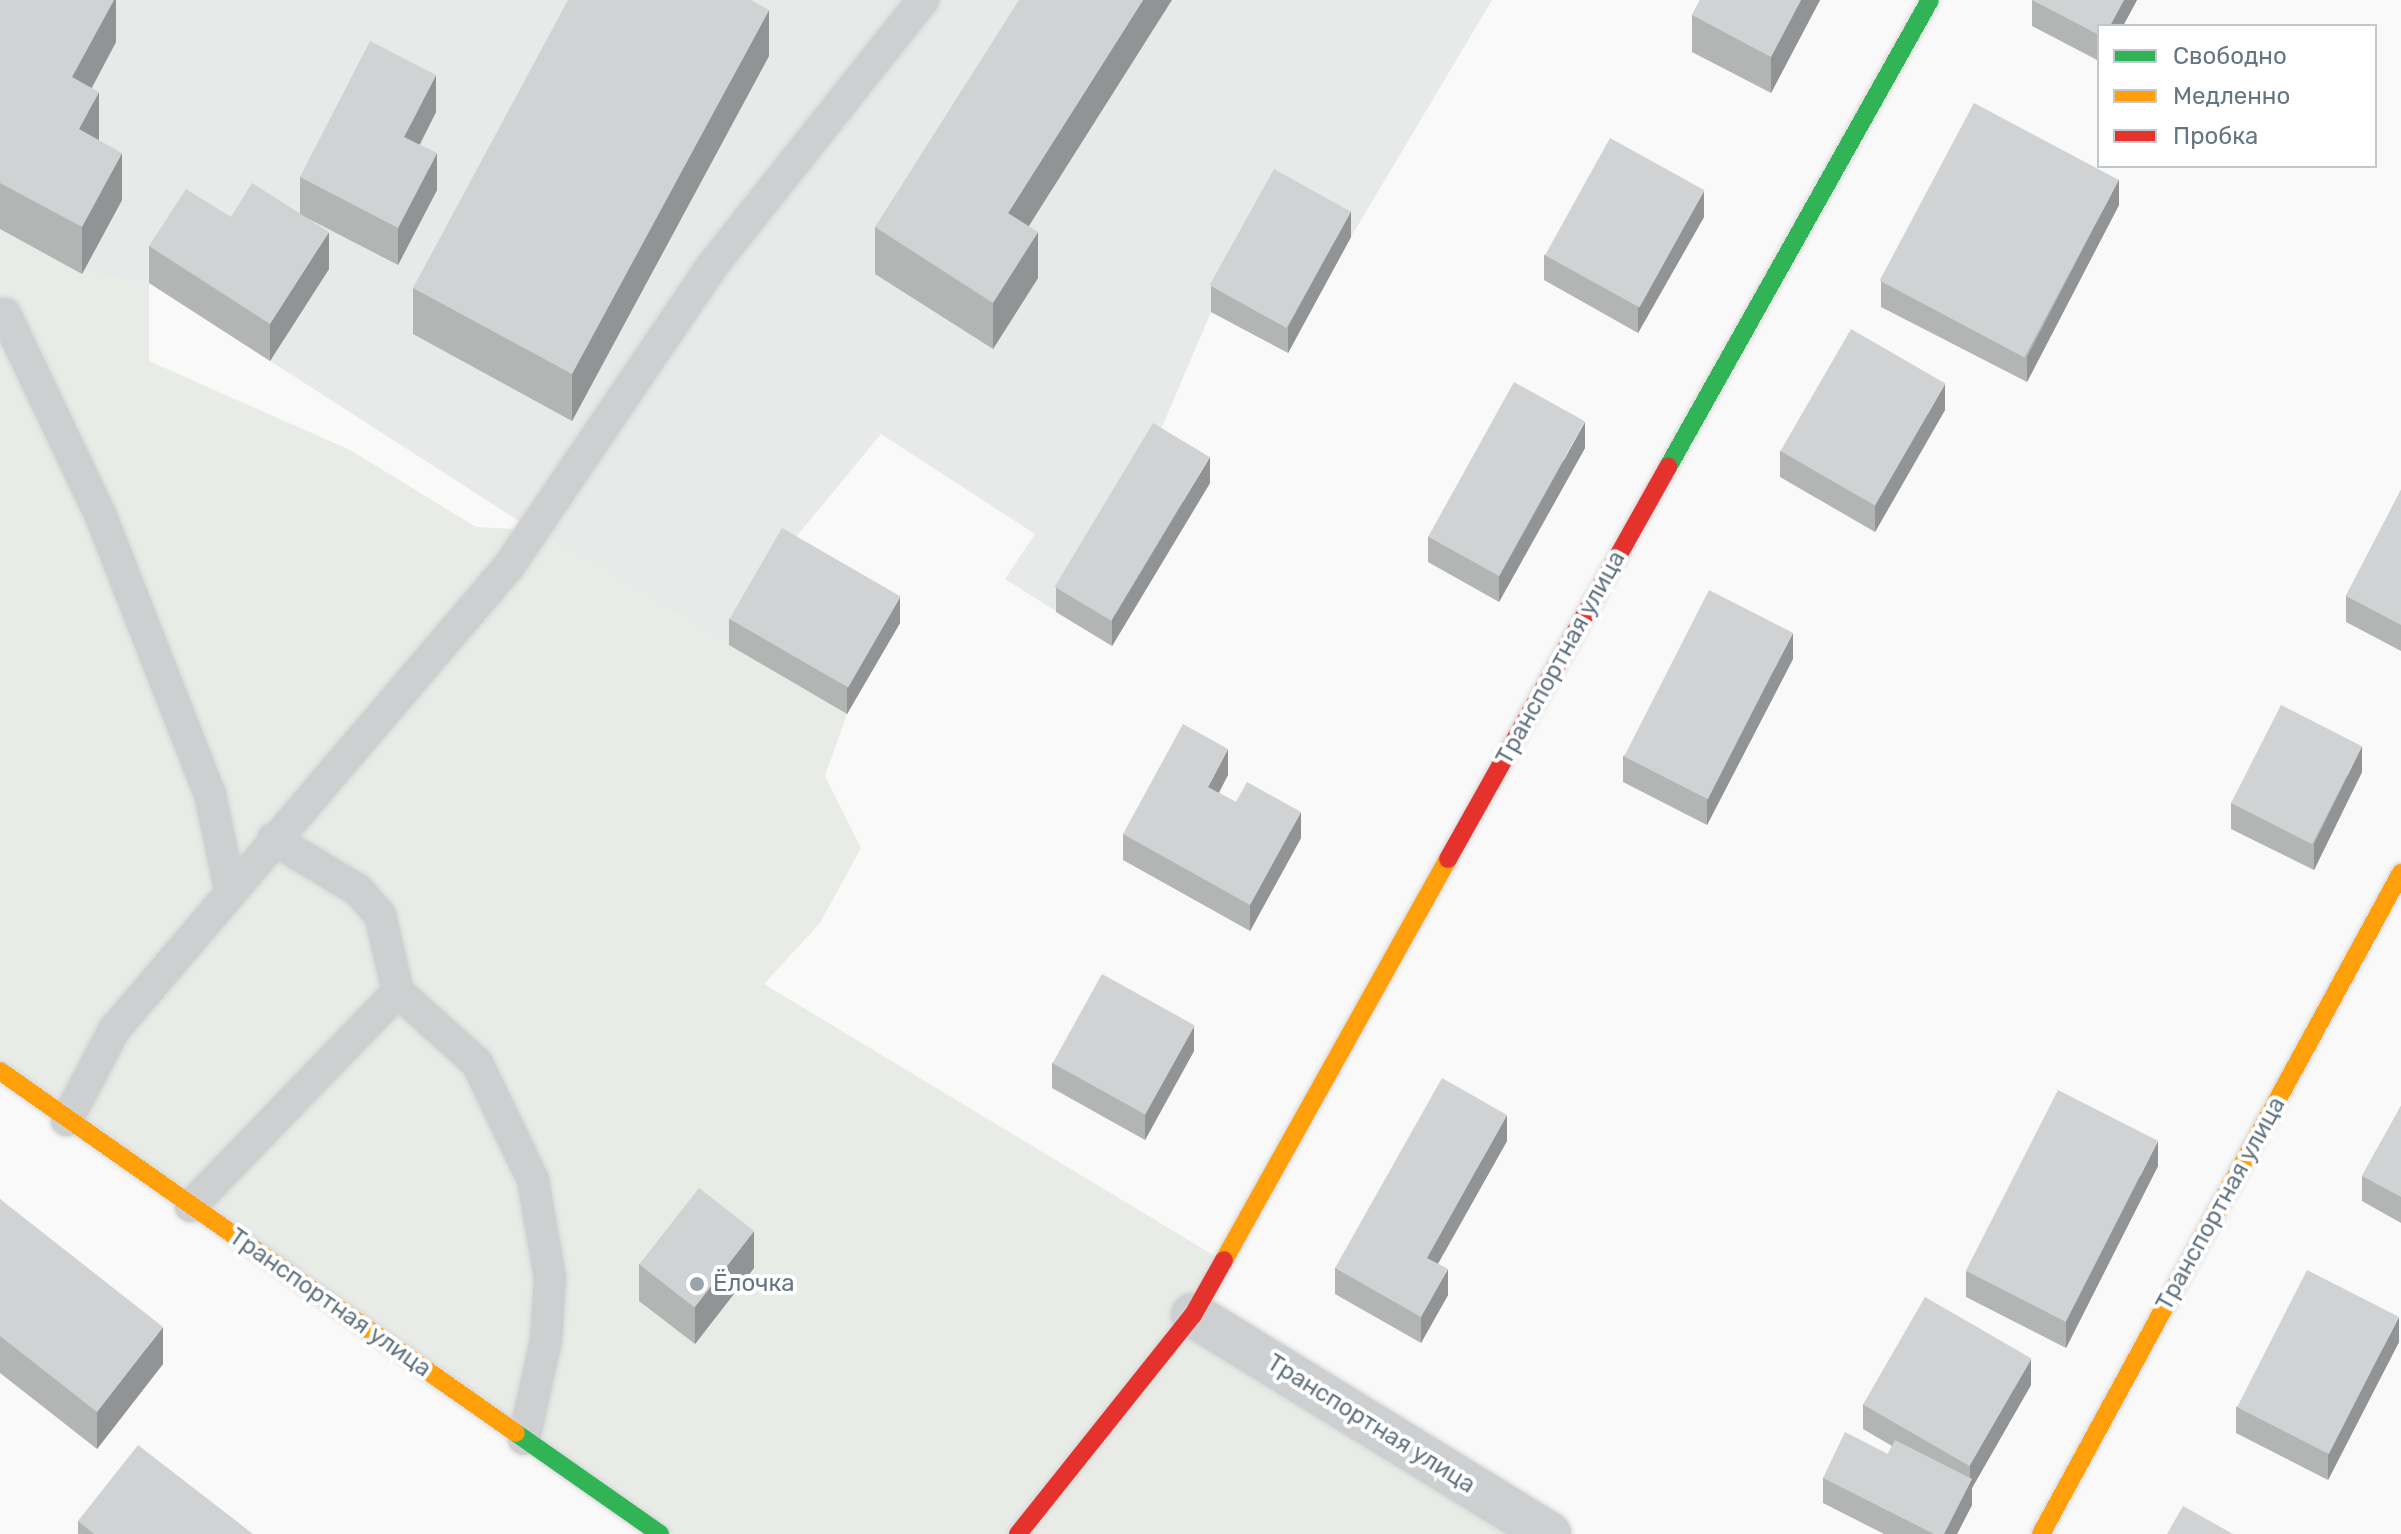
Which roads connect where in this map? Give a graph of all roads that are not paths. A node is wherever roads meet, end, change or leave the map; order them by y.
1 (923, 0) edge
2 (1930, 0) edge
3 (5, 314) dead end
4 (273, 839) junction
5 (2401, 873) edge
6 (230, 889) junction
7 (398, 992) junction
8 (0, 1071) edge
9 (67, 1120) junction
10 (191, 1206) junction
11 (1193, 1315) junction
12 (524, 1439) junction
13 (660, 1534) edge
14 (1018, 1534) edge
15 (1549, 1534) edge
16 (2041, 1534) edge

1 - 4 lane
2 - 11 street, Транспортная улица
3 - 6 lane
4 - 6 lane
4 - 7 lane
5 - 16 street, Транспортная улица
6 - 9 lane
7 - 10 lane
7 - 12 lane
8 - 9 street, Транспортная улица
9 - 10 street, Транспортная улица
10 - 12 street, Транспортная улица
11 - 14 street, Транспортная улица
11 - 15 street, Транспортная улица
12 - 13 street, Транспортная улица

